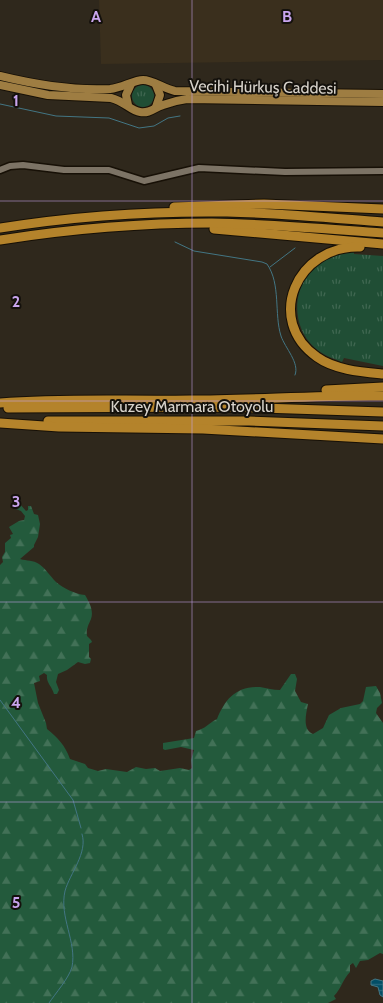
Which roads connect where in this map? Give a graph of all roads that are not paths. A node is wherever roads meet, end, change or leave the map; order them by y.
1 (0, 76) edge
2 (130, 84) junction
3 (0, 85) edge
4 (156, 85) junction
5 (383, 94) edge
6 (383, 102) edge
7 (128, 105) junction
8 (156, 107) junction
9 (0, 170) edge
10 (383, 171) edge
11 (383, 205) edge
12 (314, 206) junction
13 (383, 209) edge
14 (95, 217) junction
15 (383, 222) edge
16 (0, 228) edge
17 (383, 233) edge
18 (0, 240) edge
19 (383, 244) edge
20 (383, 248) edge
21 (383, 374) edge
22 (383, 387) edge
23 (383, 396) edge
24 (190, 400) junction
25 (0, 403) edge
26 (0, 408) edge
27 (383, 412) edge
28 (0, 422) edge
29 (383, 426) edge
30 (294, 433) junction
31 (383, 439) edge
32 (383, 443) edge

1 - 2 main road, Vecihi Hürkuş Caddesi
2 - 4 main road, Vecihi Hürkuş Caddesi
2 - 7 main road
3 - 7 main road, Vecihi Hürkuş Caddesi
4 - 5 main road, Vecihi Hürkuş Caddesi
4 - 8 main road
6 - 8 main road, Vecihi Hürkuş Caddesi
7 - 8 main road, Vecihi Hürkuş Caddesi
9 - 10 street
11 - 12 highway
12 - 13 highway
12 - 14 highway
14 - 15 highway
14 - 16 highway
17 - 18 highway
18 - 19 highway
20 - 21 highway
22 - 24 highway
23 - 24 highway
24 - 25 highway
26 - 27 highway, Kuzey Marmara Otoyolu
28 - 29 highway, Kuzey Marmara Otoyolu
28 - 30 highway
30 - 31 highway
30 - 32 highway

